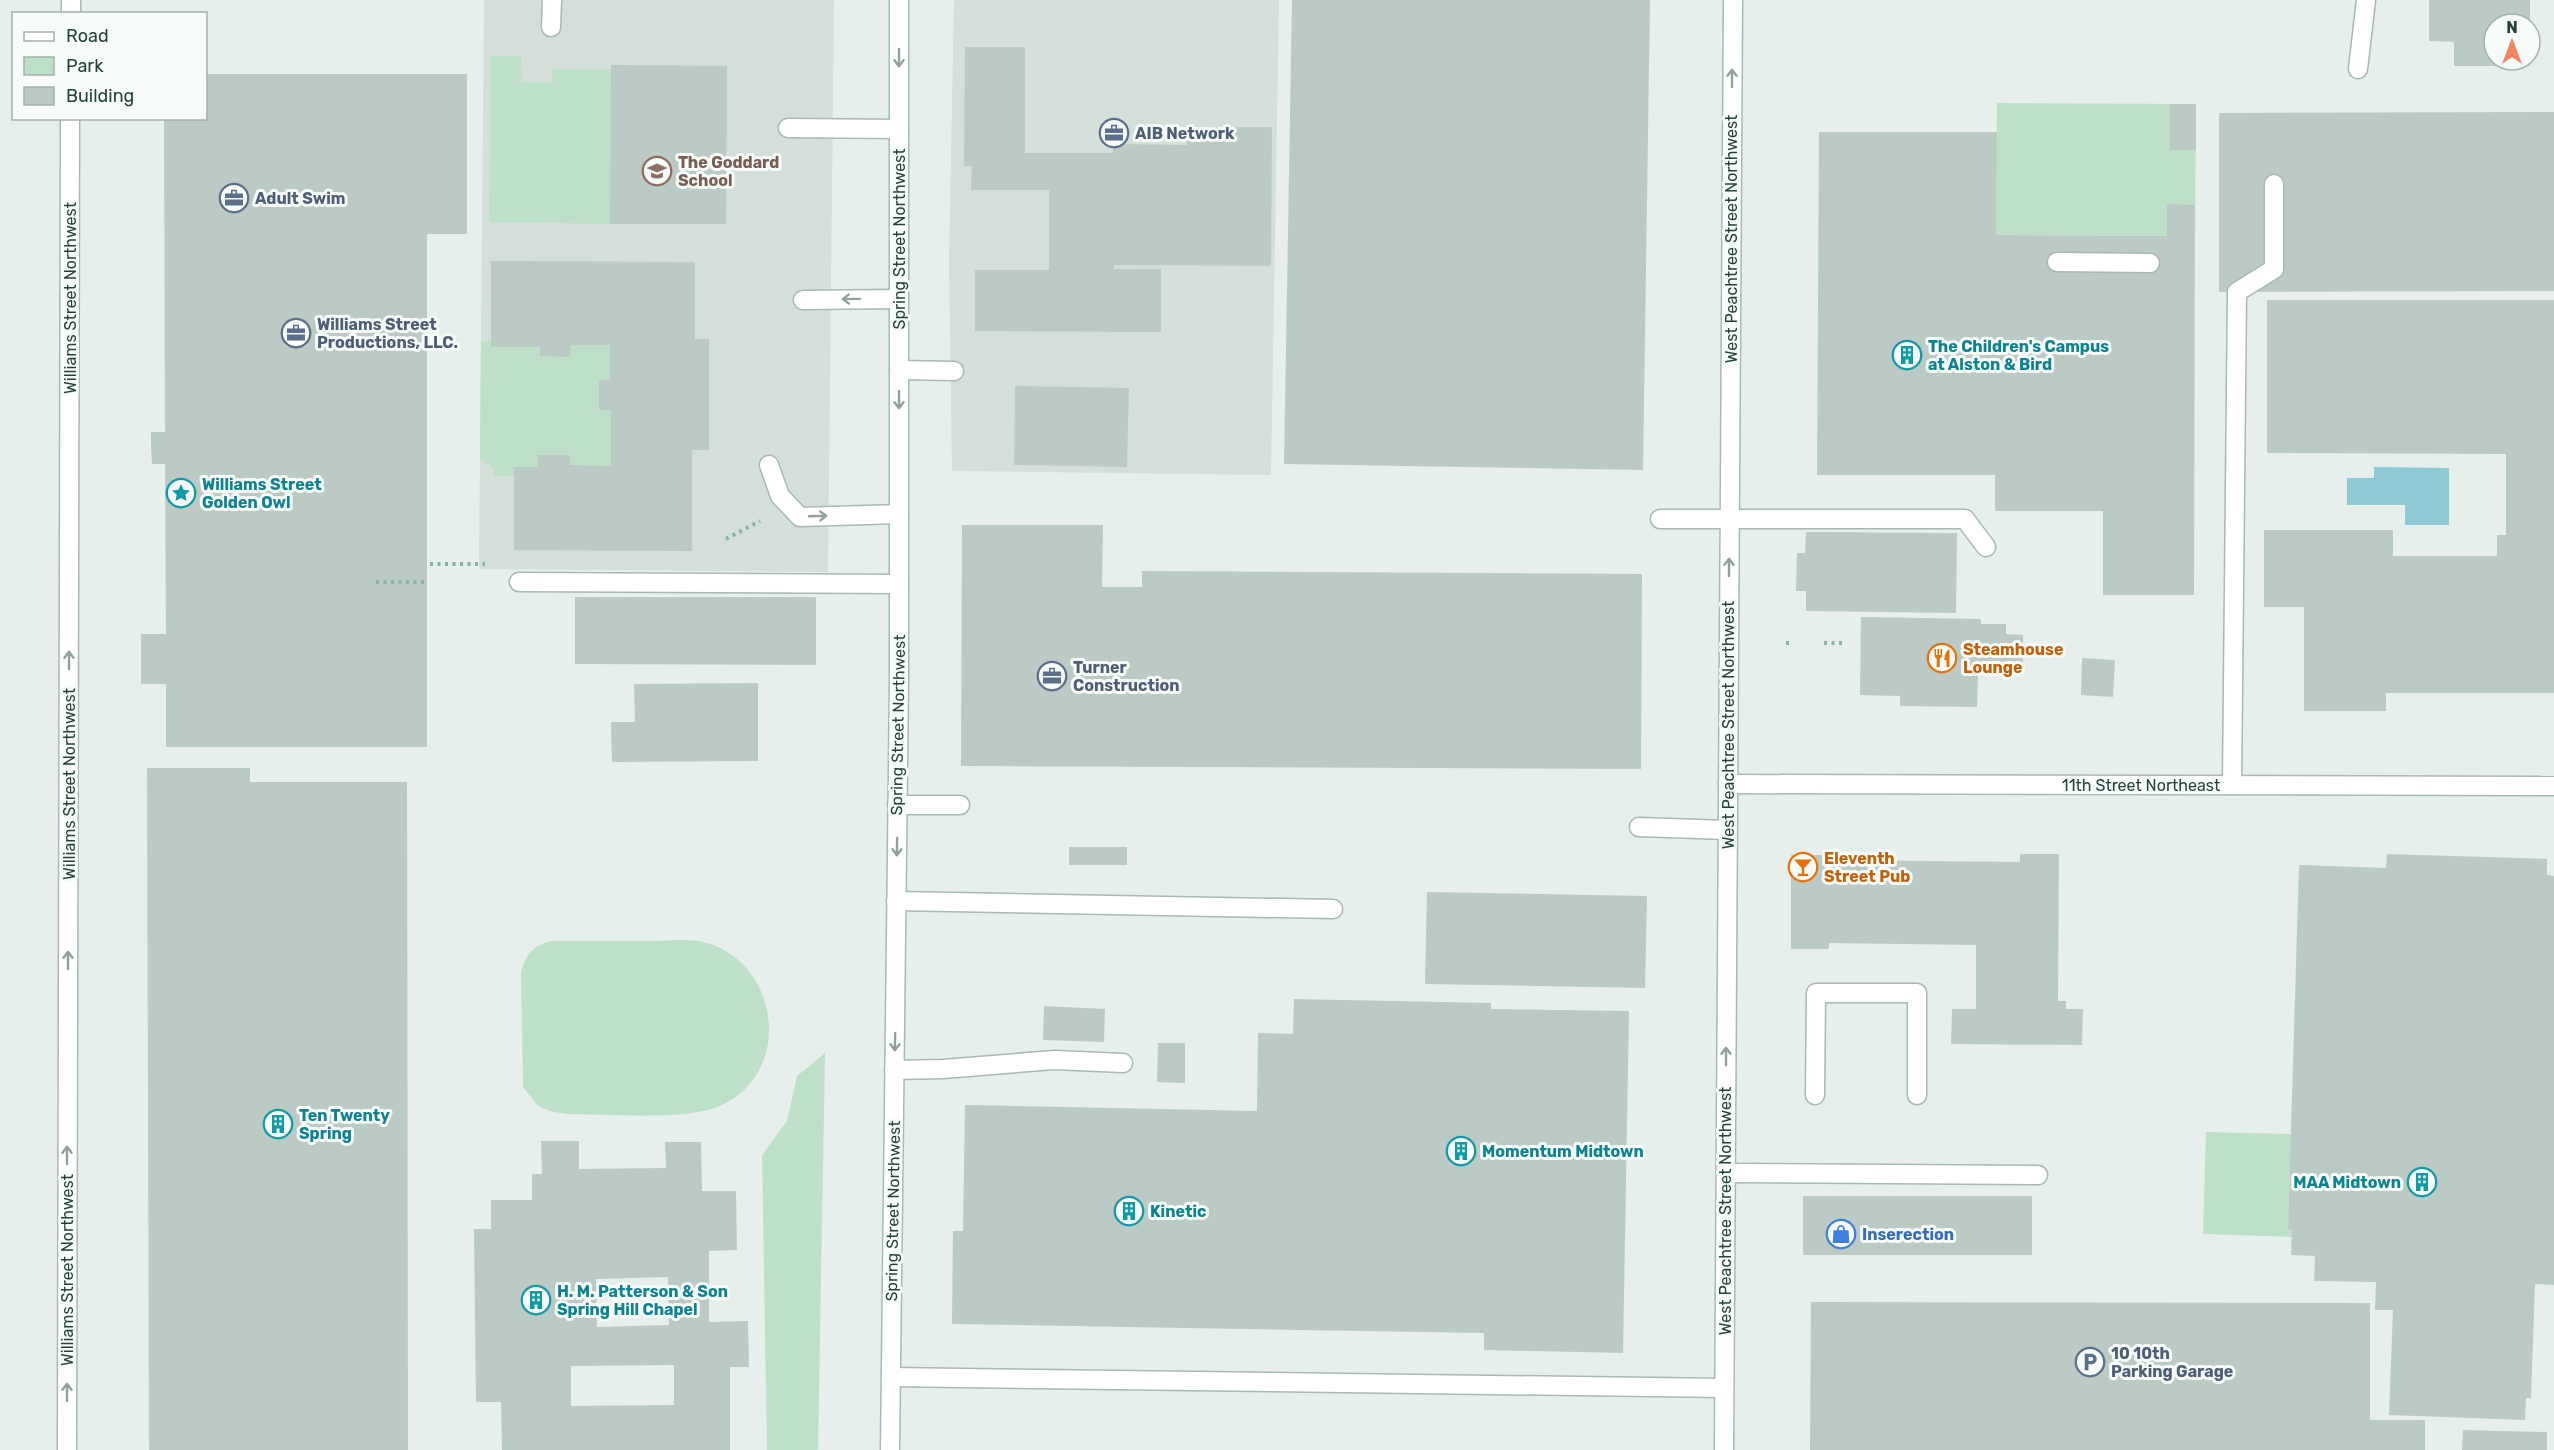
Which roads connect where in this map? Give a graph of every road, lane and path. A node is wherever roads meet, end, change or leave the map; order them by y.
1 (552, 0) edge
2 (899, 0) edge
3 (1733, 0) edge
4 (2366, 0) edge
5 (551, 27) dead end
6 (2358, 69) dead end
7 (70, 120) edge
8 (788, 128) dead end
9 (899, 129) junction
10 (2274, 184) dead end
11 (2057, 262) dead end
12 (2150, 263) dead end
13 (899, 299) junction
14 (803, 300) dead end
15 (899, 370) junction
16 (954, 371) dead end
17 (769, 465) dead end
18 (899, 514) junction
19 (1730, 518) junction
20 (1660, 519) dead end
21 (1986, 547) dead end
22 (430, 564) dead end
23 (484, 564) dead end
24 (376, 582) dead end
25 (425, 582) dead end
26 (519, 582) dead end
27 (899, 584) junction
28 (1786, 643) dead end
29 (1793, 643) dead end
30 (1824, 643) dead end
31 (1843, 643) dead end
32 (1728, 784) junction
33 (2232, 785) junction
34 (2554, 786) edge
35 (897, 805) junction
36 (960, 805) dead end
37 (1638, 827) dead end
38 (1727, 830) junction
39 (896, 901) junction
40 (1333, 909) dead end
41 (1123, 1063) dead end
42 (894, 1070) junction
43 (1815, 1095) dead end
44 (1917, 1095) dead end
45 (1726, 1173) junction
46 (2038, 1175) dead end
47 (891, 1377) junction
48 (1724, 1388) junction
49 (67, 1450) edge
50 (890, 1450) edge
51 (1724, 1450) edge

1 - 5 main road
2 -> 9 main road, Spring Street Northwest
19 -> 3 main road, West Peachtree Street Northwest
4 - 6 main road
49 -> 7 main road, Williams Street Northwest
8 - 9 main road
9 - 13 main road, Spring Street Northwest
10 - 33 main road
11 - 12 main road
13 -> 14 main road
13 - 15 main road, Spring Street Northwest
15 - 16 main road
15 -> 18 main road, Spring Street Northwest
17 -> 18 main road
18 - 27 main road, Spring Street Northwest
19 - 20 main road
19 - 21 main road
32 -> 19 main road, West Peachtree Street Northwest
22 - 23 path
24 - 25 path
26 - 27 main road
27 - 35 main road, Spring Street Northwest
28 - 29 path
30 - 31 path
32 - 33 main road, 11th Street Northeast
32 - 38 main road, West Peachtree Street Northwest
33 - 34 main road, 11th Street Northeast
35 - 36 main road
35 -> 39 main road, Spring Street Northwest
37 - 38 main road
45 -> 38 main road, West Peachtree Street Northwest
39 - 40 main road
39 -> 42 main road, Spring Street Northwest
41 - 42 main road
42 - 47 main road, Spring Street Northwest
43 - 44 main road
45 - 46 main road
45 - 48 main road, West Peachtree Street Northwest
47 - 48 main road
47 - 50 main road, Spring Street Northwest
48 - 51 main road, West Peachtree Street Northwest

